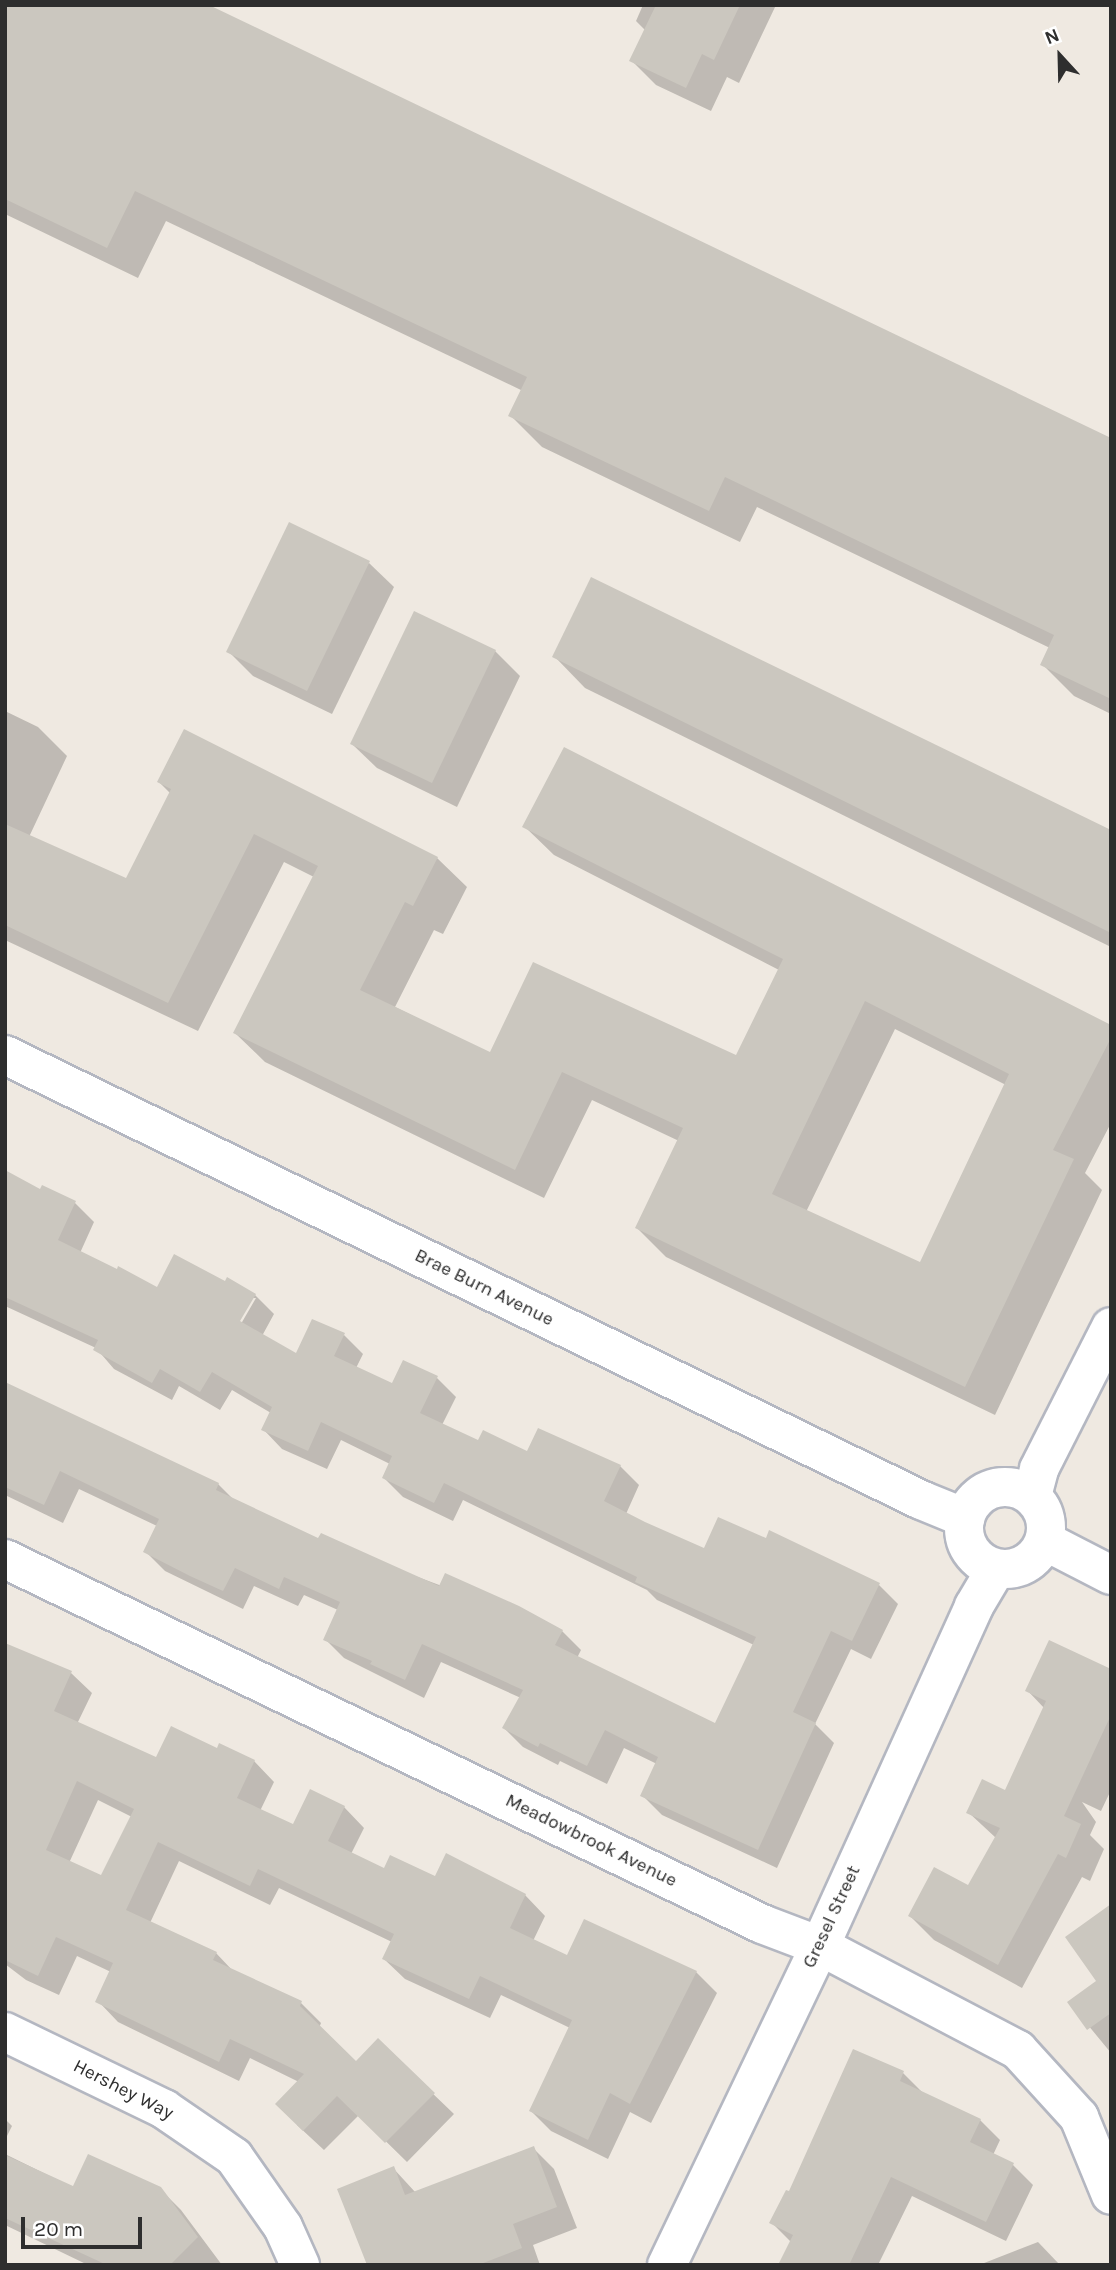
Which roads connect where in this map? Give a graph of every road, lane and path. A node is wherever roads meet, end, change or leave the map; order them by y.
1 (5, 1055) edge
2 (1111, 1326) edge
3 (1032, 1496) junction
4 (965, 1518) junction
5 (1045, 1541) junction
6 (5, 1559) edge
7 (996, 1569) junction
8 (1111, 1575) edge
9 (820, 1946) junction
10 (5, 2032) edge
11 (1111, 2195) edge
12 (300, 2265) edge
13 (667, 2265) edge

1 - 4 street, Brae Burn Avenue
2 - 3 street
3 - 4 street
3 - 5 street
4 - 7 street
5 - 7 street
5 - 8 street
6 - 9 street, Meadowbrook Avenue
7 - 9 street, Gresel Street
9 - 11 street, Meadowbrook Avenue
9 - 13 street, Gresel Street
10 - 12 street, Hershey Way

